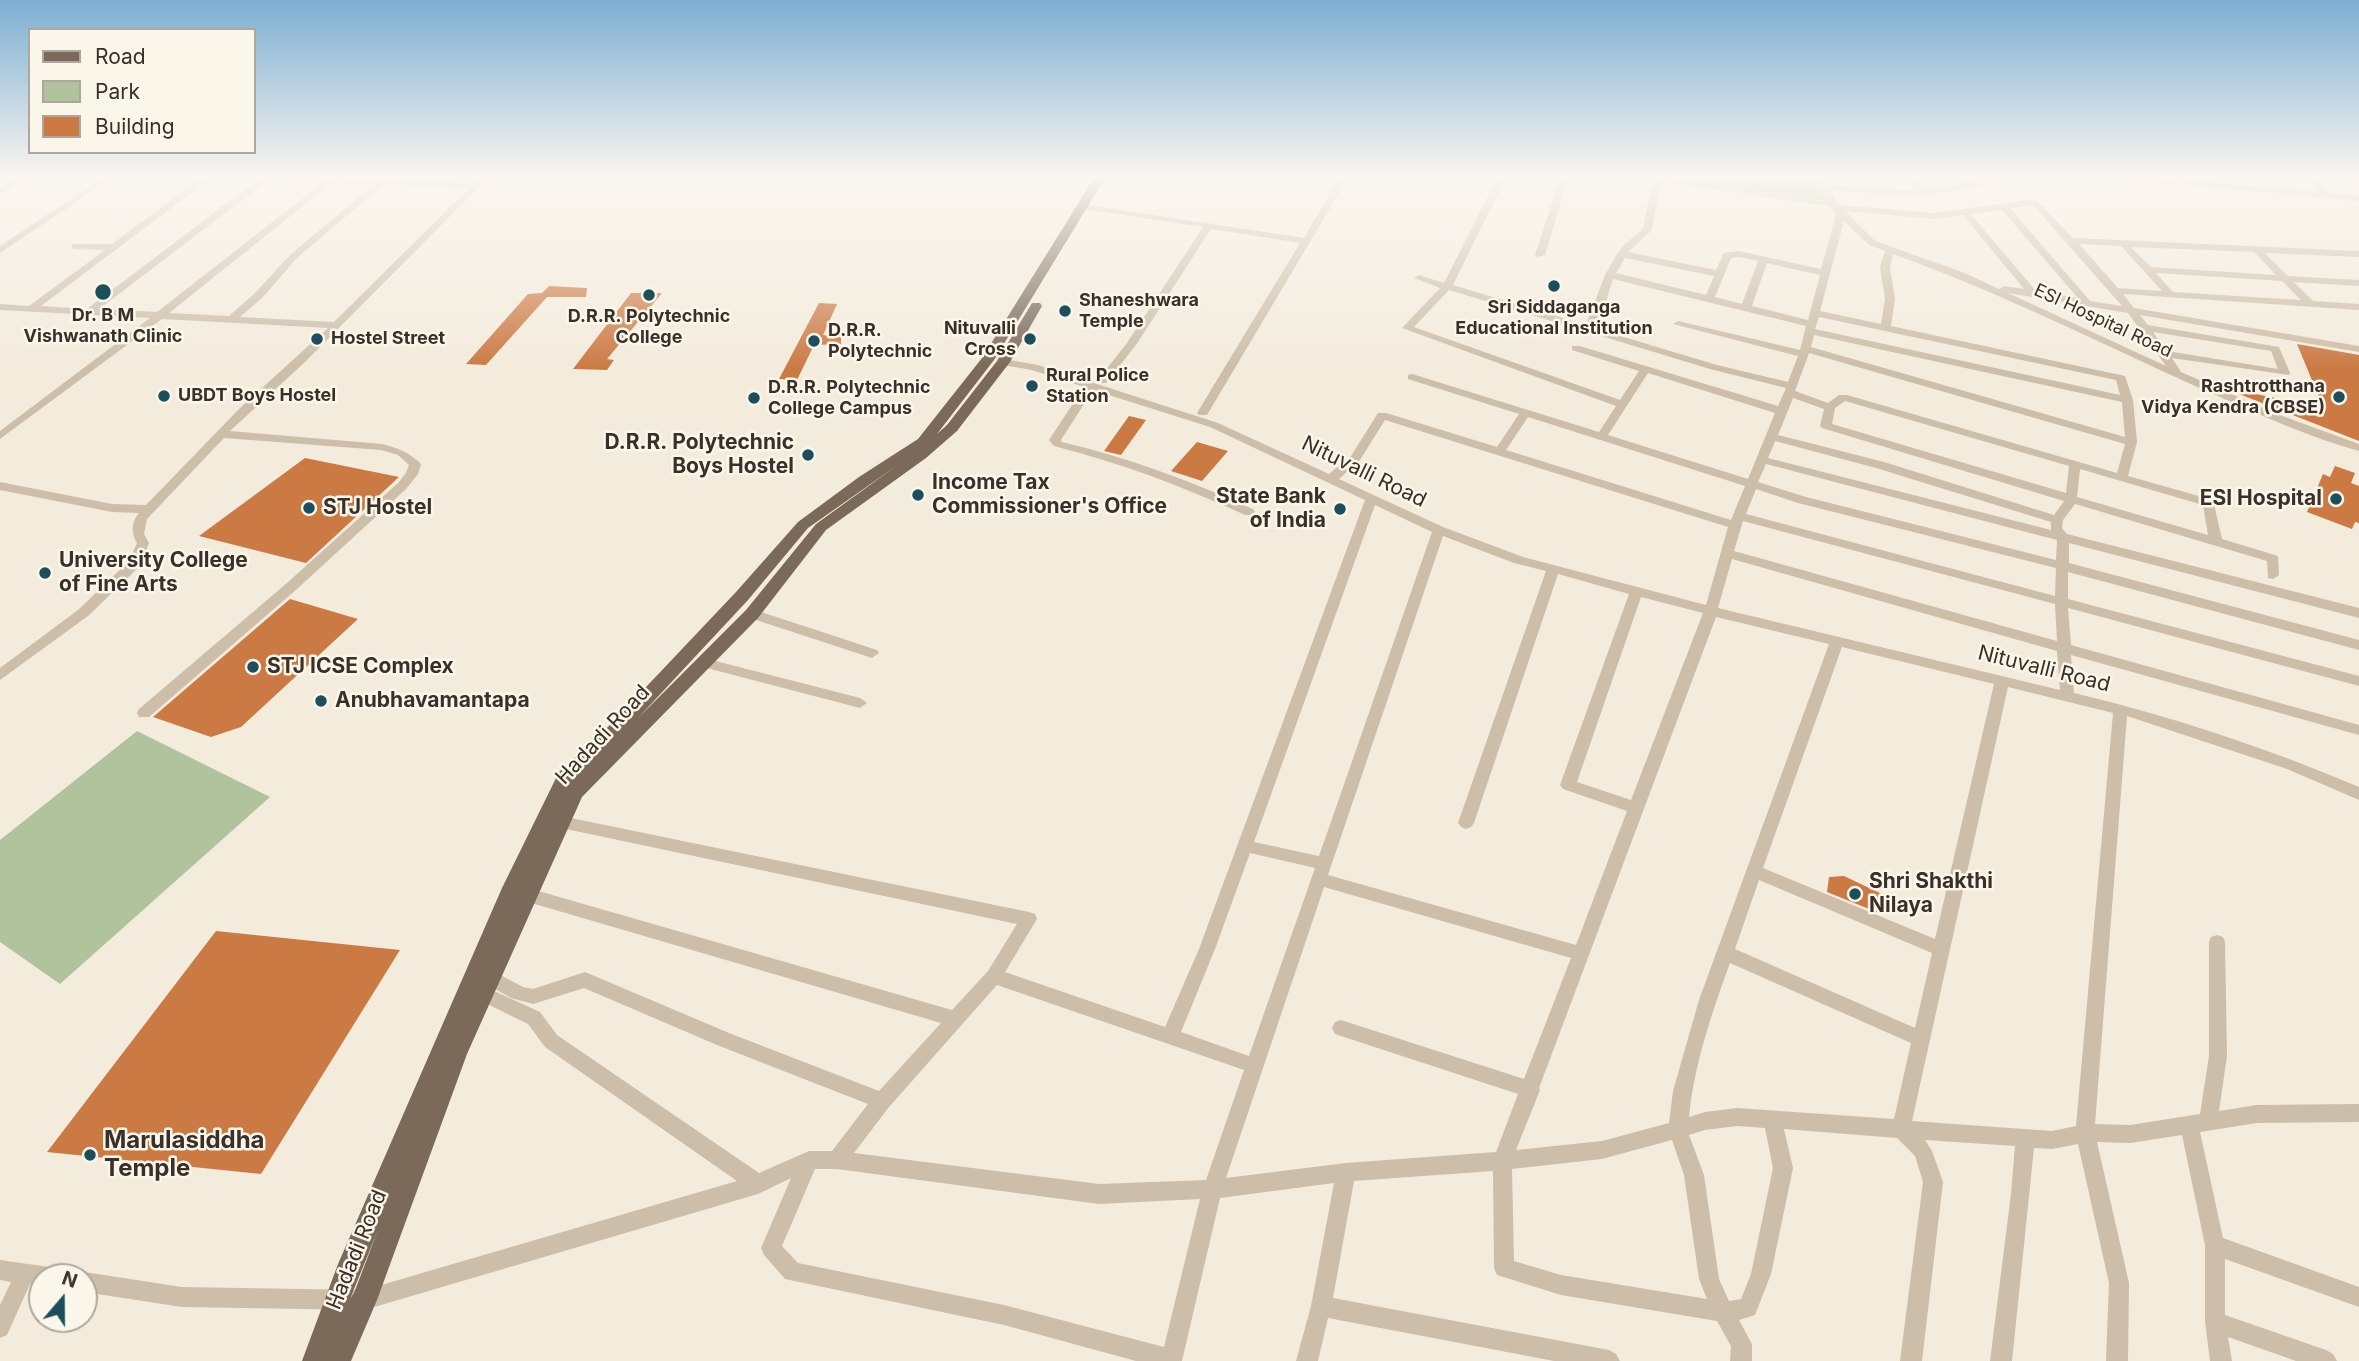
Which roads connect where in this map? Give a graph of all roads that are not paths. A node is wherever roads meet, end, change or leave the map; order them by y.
1 (1307, 241) edge
2 (2071, 241) edge
3 (120, 242) edge
4 (183, 242) edge
5 (253, 242) edge
6 (312, 242) edge
7 (419, 242) edge
8 (1067, 242) edge
9 (1199, 242) edge
10 (1470, 242) edge
11 (1544, 242) edge
12 (1633, 242) edge
13 (1830, 242) edge
14 (1870, 242) edge
15 (1990, 242) edge
16 (2034, 242) edge
17 (2084, 242) edge
18 (2123, 243) junction
19 (75, 247) dead end
20 (113, 247) junction
21 (1890, 249) junction
22 (2256, 249) junction
23 (1622, 254) junction
24 (2359, 254) edge
25 (1540, 256) dead end
26 (1764, 259) junction
27 (1673, 264) junction
28 (2149, 270) junction
29 (1825, 273) junction
30 (1719, 274) junction
31 (1610, 275) junction
32 (1419, 278) dead end
33 (2284, 278) junction
34 (2359, 283) edge
35 (1649, 284) junction
36 (1448, 285) junction
37 (1986, 286) junction
38 (2117, 291) junction
39 (2033, 294) junction
40 (2171, 295) junction
41 (1709, 299) junction
42 (2087, 303) junction
43 (2310, 304) junction
44 (0, 307) edge
45 (2359, 307) edge
46 (1746, 308) junction
47 (31, 309) junction
48 (90, 311) junction
49 (2134, 312) junction
50 (159, 316) junction
51 (232, 319) junction
52 (1020, 321) junction
53 (1812, 323) junction
54 (1678, 324) dead end
55 (334, 325) junction
56 (1886, 328) junction
57 (2148, 328) junction
58 (1588, 329) junction
59 (1576, 348) dead end
60 (2359, 349) edge
61 (1804, 352) junction
62 (2166, 354) junction
63 (1003, 362) junction
64 (1645, 369) junction
65 (2178, 375) junction
66 (1412, 377) dead end
67 (1096, 384) junction
68 (1791, 390) junction
69 (2127, 400) junction
70 (1622, 404) junction
71 (1830, 407) junction
72 (1782, 411) junction
73 (1525, 412) junction
74 (1203, 413) dead end
75 (220, 434) junction
76 (0, 436) edge
77 (1602, 436) junction
78 (1772, 437) junction
79 (2131, 442) junction
80 (2359, 448) edge
81 (1499, 452) junction
82 (1762, 460) junction
83 (2075, 463) junction
84 (2122, 477) junction
85 (1331, 479) junction
86 (1752, 484) junction
87 (0, 486) edge
88 (1371, 499) junction
89 (2071, 500) junction
90 (149, 509) junction
91 (1249, 512) dead end
92 (2057, 520) junction
93 (1737, 521) junction
94 (1439, 530) junction
95 (2063, 538) junction
96 (2216, 543) junction
97 (1728, 554) junction
98 (2063, 566) junction
99 (1553, 569) junction
100 (2273, 575) dead end
101 (1637, 590) junction
102 (2061, 602) junction
103 (1711, 611) junction
104 (2359, 613) edge
105 (752, 614) junction
106 (1837, 641) junction
107 (2359, 645) edge
108 (2064, 647) junction
109 (872, 653) dead end
110 (704, 663) junction
111 (0, 675) edge
112 (2002, 681) junction
113 (2359, 681) edge
114 (2067, 696) junction
115 (860, 703) dead end
116 (2120, 709) junction
117 (144, 713) dead end
118 (2359, 730) edge
119 (2359, 793) edge
120 (1636, 808) junction
121 (561, 822) junction
122 (1466, 823) dead end
123 (1245, 846) junction
124 (1320, 871) junction
125 (1755, 871) junction
126 (528, 895) junction
127 (2217, 942) dead end
128 (1941, 949) junction
129 (1725, 953) junction
130 (1581, 954) junction
131 (994, 976) junction
132 (487, 986) junction
133 (956, 1019) junction
134 (1342, 1028) dead end
135 (1170, 1037) junction
136 (1921, 1039) junction
137 (1255, 1066) junction
138 (1531, 1090) junction
139 (882, 1101) junction
140 (2359, 1113) edge
141 (1773, 1120) junction
142 (2199, 1123) junction
143 (1900, 1129) junction
144 (1678, 1130) junction
145 (2085, 1133) junction
146 (2025, 1138) junction
147 (809, 1160) junction
148 (837, 1160) junction
149 (1502, 1160) junction
150 (1346, 1172) junction
151 (758, 1184) junction
152 (1212, 1189) junction
153 (2215, 1245) junction
154 (0, 1270) edge
155 (25, 1273) junction
156 (28, 1274) edge
157 (98, 1284) edge
158 (2359, 1297) edge
159 (364, 1300) junction
160 (338, 1301) junction
161 (1321, 1306) junction
162 (1723, 1312) junction
163 (2215, 1322) junction
164 (0, 1328) edge
165 (315, 1361) edge
166 (338, 1361) edge
167 (1171, 1361) edge
168 (1307, 1361) edge
169 (1609, 1361) edge
170 (1741, 1361) edge
171 (1911, 1361) edge
172 (2001, 1361) edge
173 (2117, 1361) edge
174 (2221, 1361) edge
175 (2326, 1361) edge

1 - 74 street
2 - 38 street
3 - 20 street
4 - 48 street
5 - 50 street
6 - 51 street
7 - 55 street
8 - 52 main road
9 - 67 street
10 - 36 street
11 - 25 street
12 - 23 street
13 - 29 street
14 - 21 street, ESI Hospital Road
15 - 39 street
16 - 42 street
17 - 18 street
18 - 22 street
18 - 28 street
19 - 20 street
20 - 47 street
21 - 37 street, ESI Hospital Road
21 - 56 street
22 - 24 street
22 - 33 street
23 - 27 street
23 - 31 street
26 - 29 street
26 - 30 street
26 - 46 street
27 - 30 street
27 - 35 street
28 - 33 street
28 - 40 street
29 - 53 street
30 - 41 street
31 - 35 street
31 - 58 street
32 - 36 street
33 - 34 street
33 - 43 street
35 - 41 street
36 - 58 street
36 - 70 street
37 - 39 street
37 - 65 street, ESI Hospital Road
38 - 40 street
38 - 49 street
39 - 42 street
40 - 43 street
41 - 46 street
42 - 49 street
43 - 45 street
44 - 47 street
46 - 53 street
47 - 48 street
48 - 50 street
49 - 57 street
49 - 60 street
50 - 51 street
50 - 76 street
51 - 55 street
52 - 63 main road, Hadadi Road
52 - 160 main road
53 - 56 street
53 - 61 street
53 - 69 street
54 - 61 street
55 - 75 street
56 - 69 street
57 - 62 street
57 - 62 street
58 - 68 street
59 - 64 street
61 - 68 street
61 - 79 street
62 - 65 street
63 - 67 street, Nituvalli Road
63 - 105 main road, Hadadi Road
64 - 70 street
64 - 72 street
65 - 80 street, ESI Hospital Road
66 - 73 street
67 - 85 street, Nituvalli Road
67 - 91 street
68 - 71 street
68 - 72 street
69 - 79 street
70 - 77 street
71 - 83 street
71 - 89 street
72 - 78 street
73 - 77 street
73 - 81 street
75 - 90 street
75 - 117 street
77 - 86 street
78 - 82 street
78 - 92 street
79 - 84 street
81 - 85 street
81 - 93 street
82 - 86 street
82 - 95 street
83 - 84 street
83 - 89 street
84 - 96 street
85 - 88 street, Nituvalli Road
86 - 93 street
86 - 98 street
87 - 90 street
88 - 94 street, Nituvalli Road
88 - 123 street
89 - 92 street
89 - 96 street
90 - 111 street
92 - 95 street
93 - 97 street
93 - 102 street
94 - 99 street, Nituvalli Road
94 - 124 street
95 - 98 street
95 - 104 street
96 - 100 street
97 - 103 street
97 - 108 street
98 - 102 street
98 - 107 street
99 - 101 street, Nituvalli Road
99 - 122 street
101 - 103 street, Nituvalli Road
101 - 120 street
102 - 108 street
102 - 113 street
103 - 106 street, Nituvalli Road
103 - 120 street
105 - 109 street
105 - 110 main road, Hadadi Road
106 - 112 street, Nituvalli Road
106 - 125 street
108 - 114 street
108 - 118 street
110 - 115 street
110 - 121 main road, Hadadi Road
112 - 114 street, Nituvalli Road
112 - 128 street
114 - 116 street, Nituvalli Road
116 - 119 street, Nituvalli Road
116 - 145 street
120 - 130 street
121 - 126 main road, Hadadi Road
121 - 131 street
123 - 124 street
123 - 135 street
124 - 130 street
124 - 137 street
125 - 128 street
125 - 129 street
126 - 132 main road, Hadadi Road
126 - 133 street
127 - 142 street
128 - 136 street
129 - 136 street
129 - 144 street
130 - 138 street
131 - 133 street
131 - 135 street
132 - 139 street
132 - 151 street
132 - 159 main road, Hadadi Road
133 - 139 street
134 - 138 street
135 - 137 street
136 - 143 street
137 - 152 street
138 - 149 street
139 - 148 street
140 - 142 street
141 - 143 street
141 - 144 street
141 - 162 street
142 - 145 street
142 - 153 street
143 - 146 street
143 - 171 street
144 - 149 street
144 - 162 street
145 - 146 street
145 - 173 street
146 - 172 street
147 - 148 street
147 - 151 street
147 - 167 street
148 - 152 street
149 - 150 street
149 - 162 street
150 - 152 street
150 - 161 street
151 - 159 street
152 - 167 street
153 - 158 street
153 - 163 street
154 - 155 street
155 - 156 street
155 - 164 street
157 - 160 street
159 - 160 street
159 - 166 main road, Hadadi Road
160 - 165 main road
161 - 168 street
161 - 169 street
162 - 170 street
163 - 174 street
163 - 175 street

